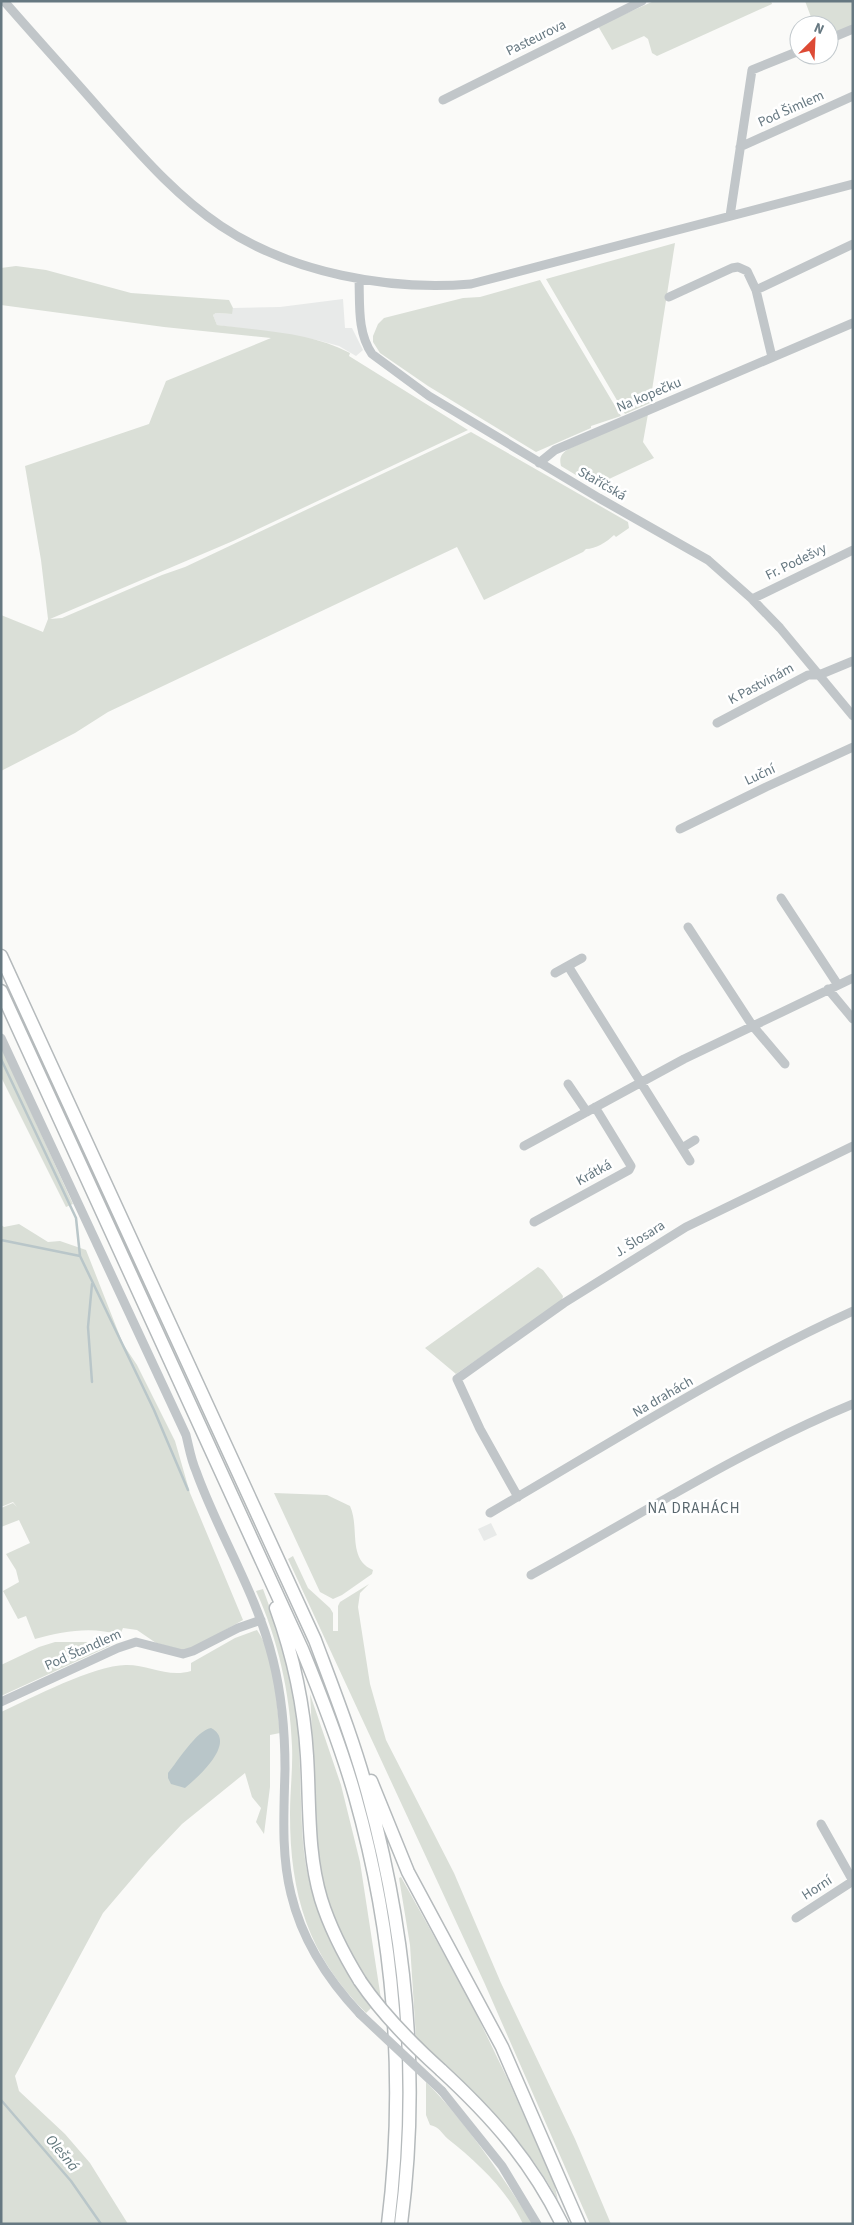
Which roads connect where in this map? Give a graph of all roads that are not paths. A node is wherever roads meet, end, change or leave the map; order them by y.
1 (4, 1) edge
2 (642, 1) edge
3 (853, 30) edge
4 (839, 35) edge
5 (789, 55) edge
6 (853, 96) edge
7 (443, 100) dead end
8 (740, 147) junction
9 (853, 184) edge
10 (730, 216) junction
11 (853, 244) edge
12 (359, 279) junction
13 (756, 290) junction
14 (669, 296) dead end
15 (853, 323) edge
16 (772, 357) junction
17 (539, 463) junction
18 (853, 550) edge
19 (752, 599) junction
20 (853, 662) edge
21 (819, 675) junction
22 (853, 716) edge
23 (717, 723) dead end
24 (853, 748) edge
25 (680, 829) dead end
26 (781, 898) dead end
27 (688, 927) dead end
28 (1, 956) edge
29 (582, 958) dead end
30 (568, 966) junction
31 (555, 974) dead end
32 (853, 978) edge
33 (838, 985) junction
34 (828, 989) junction
35 (1, 991) edge
36 (853, 1018) edge
37 (752, 1025) junction
38 (1, 1038) edge
39 (785, 1064) dead end
40 (641, 1082) junction
41 (568, 1084) dead end
42 (596, 1107) junction
43 (587, 1112) junction
44 (695, 1140) dead end
45 (524, 1146) dead end
46 (853, 1146) edge
47 (682, 1148) junction
48 (690, 1161) dead end
49 (534, 1222) dead end
50 (853, 1311) edge
51 (853, 1404) edge
52 (518, 1497) junction
53 (490, 1513) dead end
54 (248, 1530) junction
55 (531, 1576) dead end
56 (262, 1620) junction
57 (1, 1702) edge
58 (345, 1721) junction
59 (821, 1824) dead end
60 (853, 1881) edge
61 (796, 1918) dead end
62 (388, 2224) edge
63 (402, 2224) edge
64 (536, 2224) edge
65 (562, 2224) edge
66 (579, 2224) edge

1 - 12 street
2 - 7 street, Pasteurova
3 - 4 street
5 - 8 street, Pod Šimlem
6 - 8 street, Pod Šimlem
8 - 10 street, Pod Šimlem
9 - 10 street
10 - 12 street
11 - 13 street
12 - 17 street, Staříčská
13 - 14 street
13 - 16 street
15 - 16 street, Na kopečku
16 - 17 street, Na kopečku
17 - 19 street, Staříčská
18 - 19 street, Fr. Podešvy
19 - 21 street, Staříčská
20 - 21 street, K Pastvinám
21 - 22 street, Staříčská
21 - 23 street, K Pastvinám
24 - 25 street, Luční
26 - 33 street
27 - 37 street
28 - 58 highway
29 - 30 street
30 - 31 street
30 - 40 street
32 - 33 street
33 - 34 street
34 - 36 street
34 - 37 street
35 - 54 highway
37 - 39 street
37 - 40 street
38 - 56 street
40 - 42 street
40 - 47 street
41 - 43 street
42 - 43 street
42 - 49 street, Krátká
43 - 45 street
44 - 47 street
46 - 52 street, J. Šlosara
47 - 48 street
50 - 52 street, Na drahách
51 - 55 street
52 - 53 street, Na drahách
54 - 62 highway
54 - 65 highway, bridge
56 - 57 street, Pod Štandlem
56 - 64 street, bridge
58 - 63 highway
58 - 66 highway
59 - 60 street, Horní
60 - 61 street, Horní

